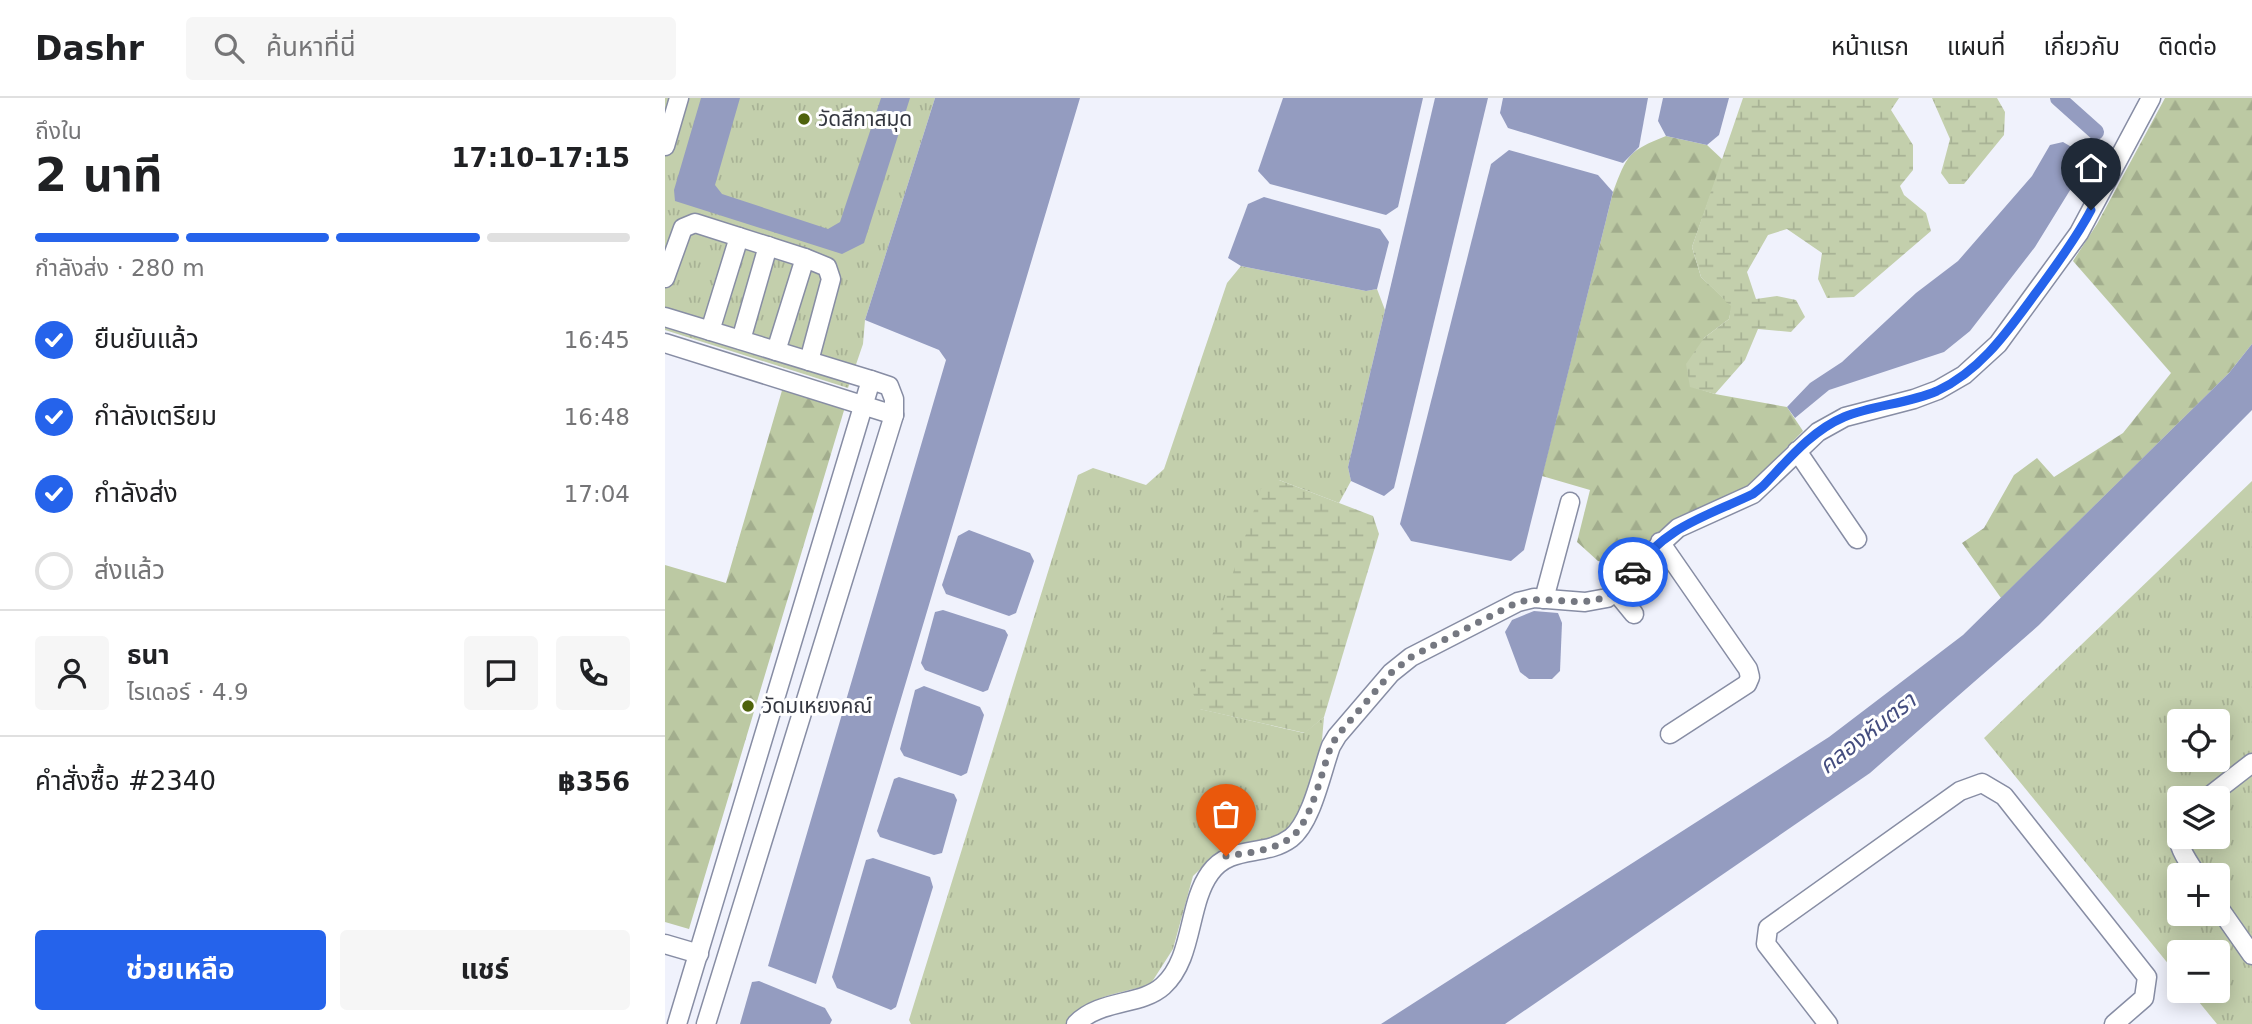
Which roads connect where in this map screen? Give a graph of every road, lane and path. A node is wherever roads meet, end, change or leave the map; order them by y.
1 (679, 98) edge
2 (2151, 98) edge
3 (665, 146) edge
4 (739, 237) junction
5 (768, 246) junction
6 (805, 258) junction
7 (665, 278) edge
8 (665, 317) edge
9 (710, 331) junction
10 (741, 340) junction
11 (665, 343) edge
12 (776, 351) junction
13 (809, 361) junction
14 (871, 380) junction
15 (863, 405) junction
16 (894, 415) junction
17 (1797, 451) junction
18 (1570, 502) dead end
19 (1857, 539) dead end
20 (1660, 542) junction
21 (1616, 592) junction
22 (1544, 599) junction
23 (1633, 614) dead end
24 (1670, 734) dead end
25 (2252, 763) edge
26 (2222, 786) edge
27 (2230, 924) edge
28 (665, 944) edge
29 (2252, 955) edge
30 (697, 961) junction
31 (720, 976) junction
32 (2117, 1023) edge
33 (677, 1024) edge
34 (706, 1024) edge
35 (1076, 1024) edge
36 (1828, 1024) edge

1 - 3 street
2 - 17 street
4 - 5 street
4 - 7 street
4 - 9 street
5 - 6 street
5 - 10 street
6 - 12 street
6 - 13 street
8 - 9 street
9 - 10 street
10 - 12 street
11 - 15 street
12 - 13 street
13 - 14 street
14 - 15 street
14 - 16 street
15 - 16 street
15 - 30 street
16 - 31 street
17 - 19 street
17 - 20 street
18 - 22 street
20 - 21 street
20 - 24 street
21 - 22 street
21 - 23 street
22 - 35 street
25 - 26 street
27 - 29 street
28 - 30 street
30 - 31 street
30 - 33 street
31 - 34 street
32 - 36 street

